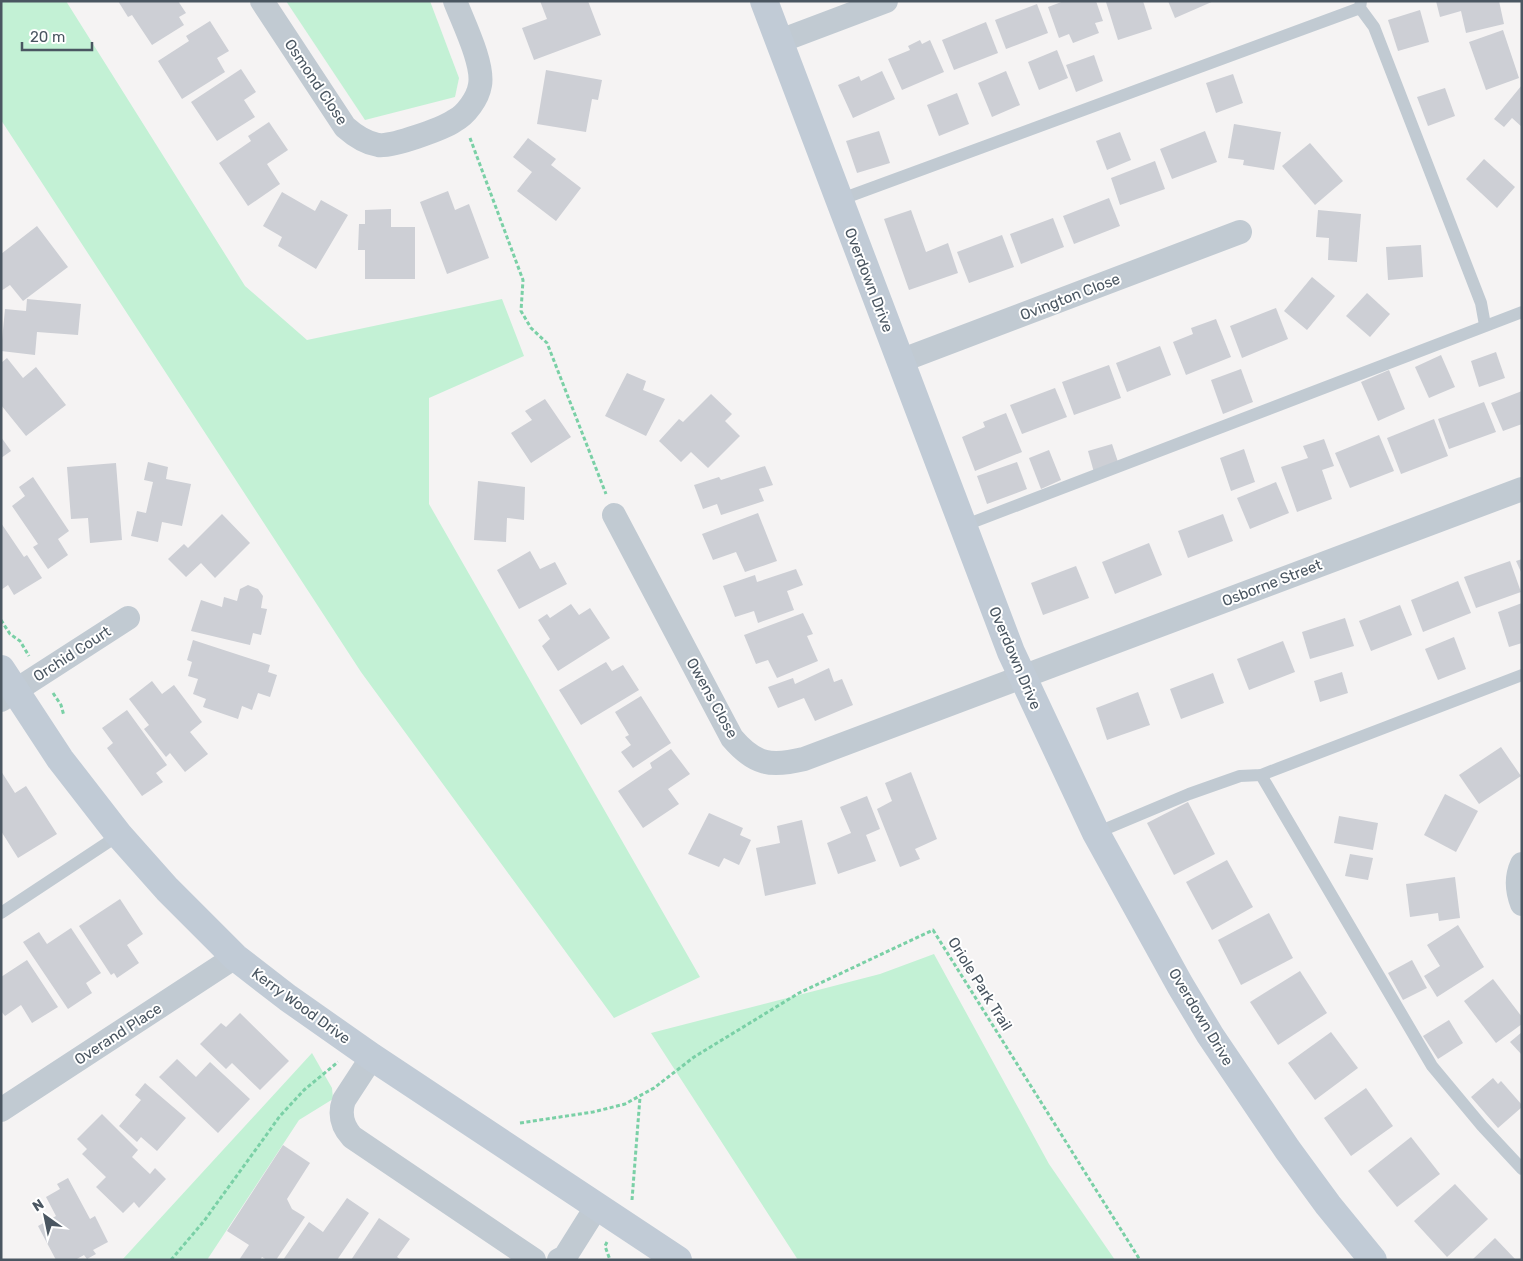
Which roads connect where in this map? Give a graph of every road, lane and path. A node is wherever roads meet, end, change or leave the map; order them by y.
1 (262, 1) edge
2 (455, 1) edge
3 (764, 1) edge
4 (886, 1) edge
5 (1361, 4) edge
6 (780, 41) junction
7 (462, 116) junction
8 (839, 200) junction
9 (1240, 232) dead end
10 (1522, 312) edge
11 (1485, 325) junction
12 (900, 361) junction
13 (1522, 489) edge
14 (614, 515) joint
15 (964, 526) junction
16 (128, 618) dead end
17 (1, 620) edge
18 (20, 641) dead end
19 (1522, 675) edge
20 (1022, 677) junction
21 (6, 687) edge
22 (61, 705) dead end
23 (67, 722) dead end
24 (1262, 775) junction
25 (1096, 833) junction
26 (119, 835) junction
27 (1522, 864) edge
28 (1522, 904) edge
29 (1, 912) edge
30 (235, 957) junction
31 (364, 1052) junction
32 (640, 1097) junction
33 (1, 1110) edge
34 (512, 1118) dead end
35 (520, 1123) junction
36 (528, 1128) dead end
37 (1522, 1169) edge
38 (625, 1194) dead end
39 (597, 1206) junction
40 (604, 1246) dead end
41 (171, 1260) edge
42 (534, 1260) edge
43 (559, 1260) edge
44 (610, 1260) edge
45 (678, 1260) edge
46 (1140, 1260) edge
47 (1373, 1260) edge

1 - 7 street, Osmond Close
2 - 7 street, Osmond Close
3 - 6 street, Overdown Drive
4 - 6 street
5 - 8 lane
5 - 11 lane
6 - 8 street, Overdown Drive
7 - 14 path
8 - 12 street, Overdown Drive
9 - 12 street, Ovington Close
10 - 11 lane
11 - 15 lane
12 - 15 street, Overdown Drive
13 - 20 street, Osborne Street
14 - 20 street, Owens Close
15 - 20 street, Overdown Drive
16 - 21 street, Orchid Court
17 - 18 path
19 - 24 lane
20 - 25 street, Overdown Drive
21 - 26 street, Kerry Wood Drive
22 - 23 path
24 - 25 lane
24 - 37 lane
25 - 47 street, Overdown Drive
26 - 29 lane
26 - 30 street, Kerry Wood Drive
27 - 28 street
30 - 31 street, Kerry Wood Drive
30 - 33 street, Overand Place
31 - 39 street, Kerry Wood Drive
31 - 41 path
31 - 42 street
32 - 35 path
32 - 38 path
32 - 46 path, Oriole Park Trail
34 - 35 path
35 - 36 path
39 - 43 street
39 - 45 street, Kerry Wood Drive
40 - 44 path

